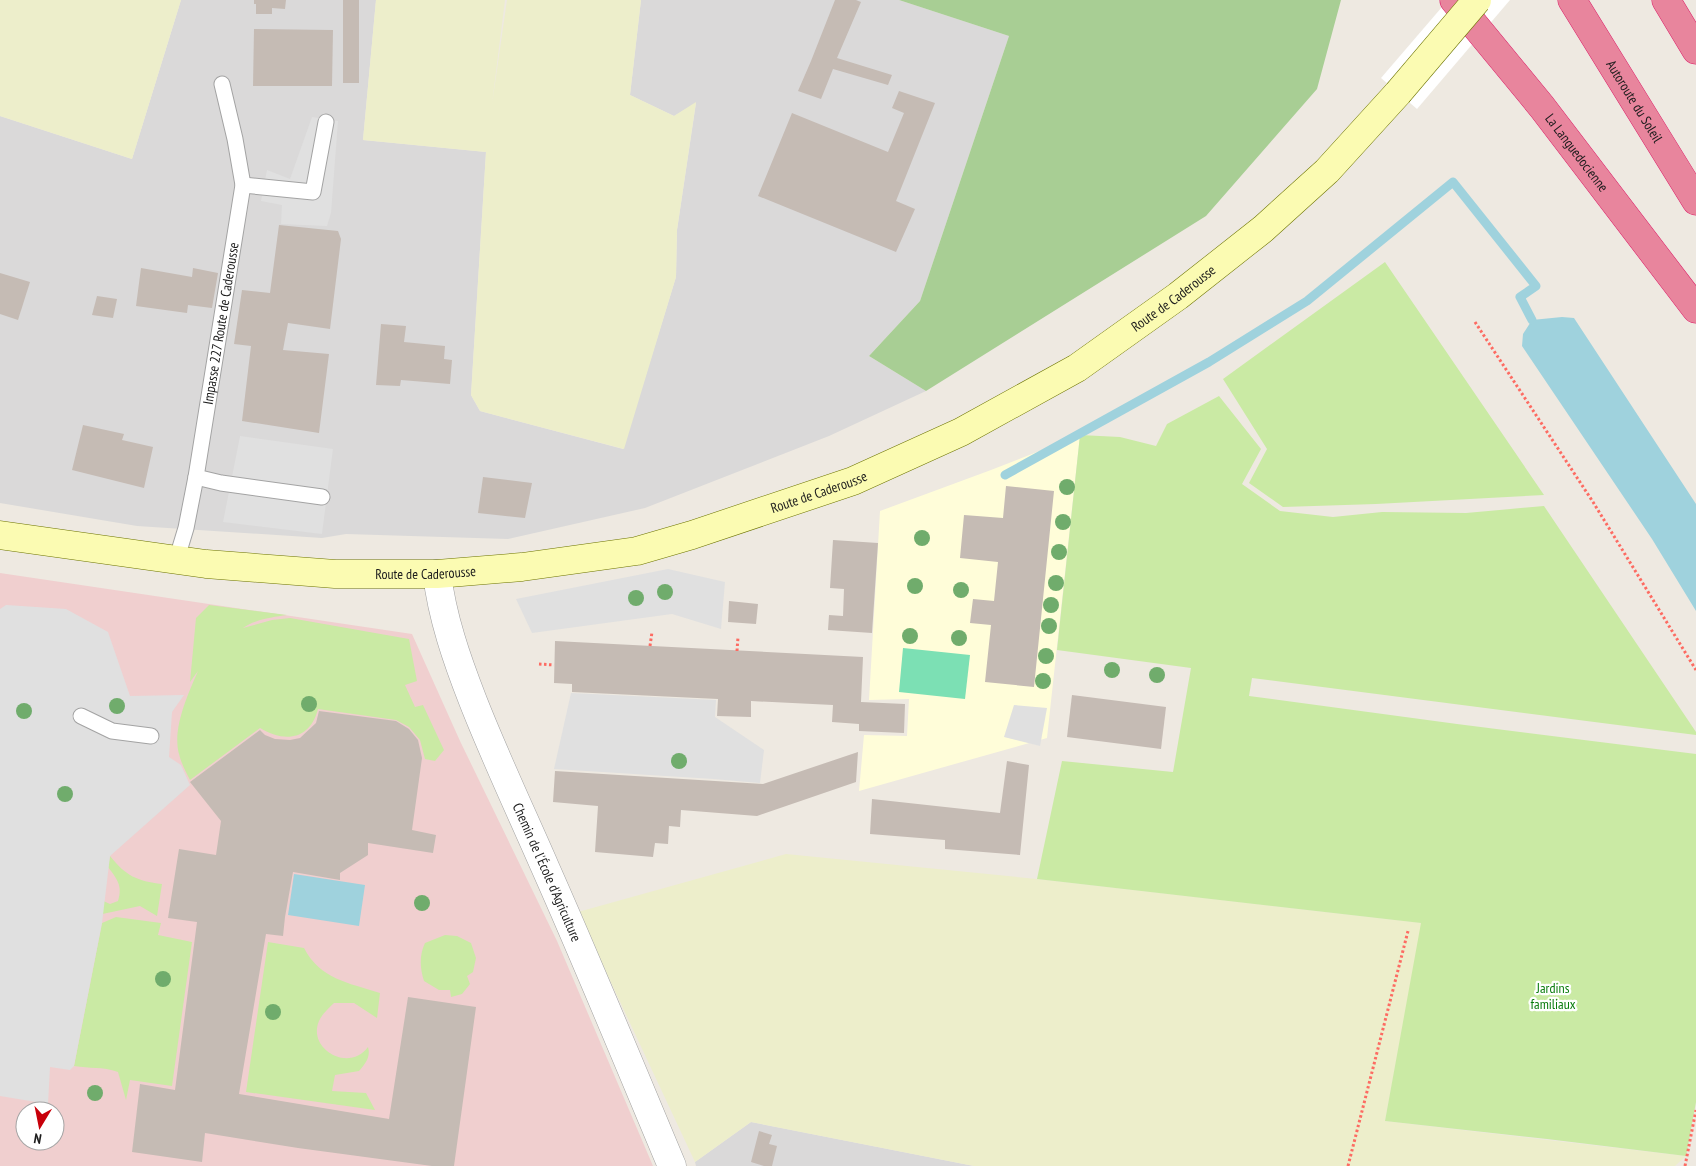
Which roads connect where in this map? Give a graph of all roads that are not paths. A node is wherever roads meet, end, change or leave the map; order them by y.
1 (1454, 0) edge
2 (1477, 0) edge
3 (1572, 0) edge
4 (1666, 0) edge
5 (1696, 50) edge
6 (222, 84) dead end
7 (326, 122) dead end
8 (243, 185) junction
9 (1696, 201) edge
10 (1696, 309) edge
11 (196, 477) junction
12 (322, 497) dead end
13 (0, 535) edge
14 (176, 561) junction
15 (437, 574) junction
16 (81, 716) dead end
17 (151, 736) dead end
18 (672, 1166) edge

1 - 10 highway, La Languedocienne
2 - 15 main road, Route de Caderousse, bridge
3 - 9 highway, Autoroute du Soleil
4 - 5 highway
6 - 8 lane, Impasse 227 Route de Caderousse
7 - 8 lane
8 - 11 lane, Impasse 227 Route de Caderousse
11 - 12 lane
11 - 14 lane, Impasse 227 Route de Caderousse
13 - 14 main road, Route de Caderousse
14 - 15 main road, Route de Caderousse
15 - 18 street, Chemin de l'École d'Agriculture
16 - 17 lane

